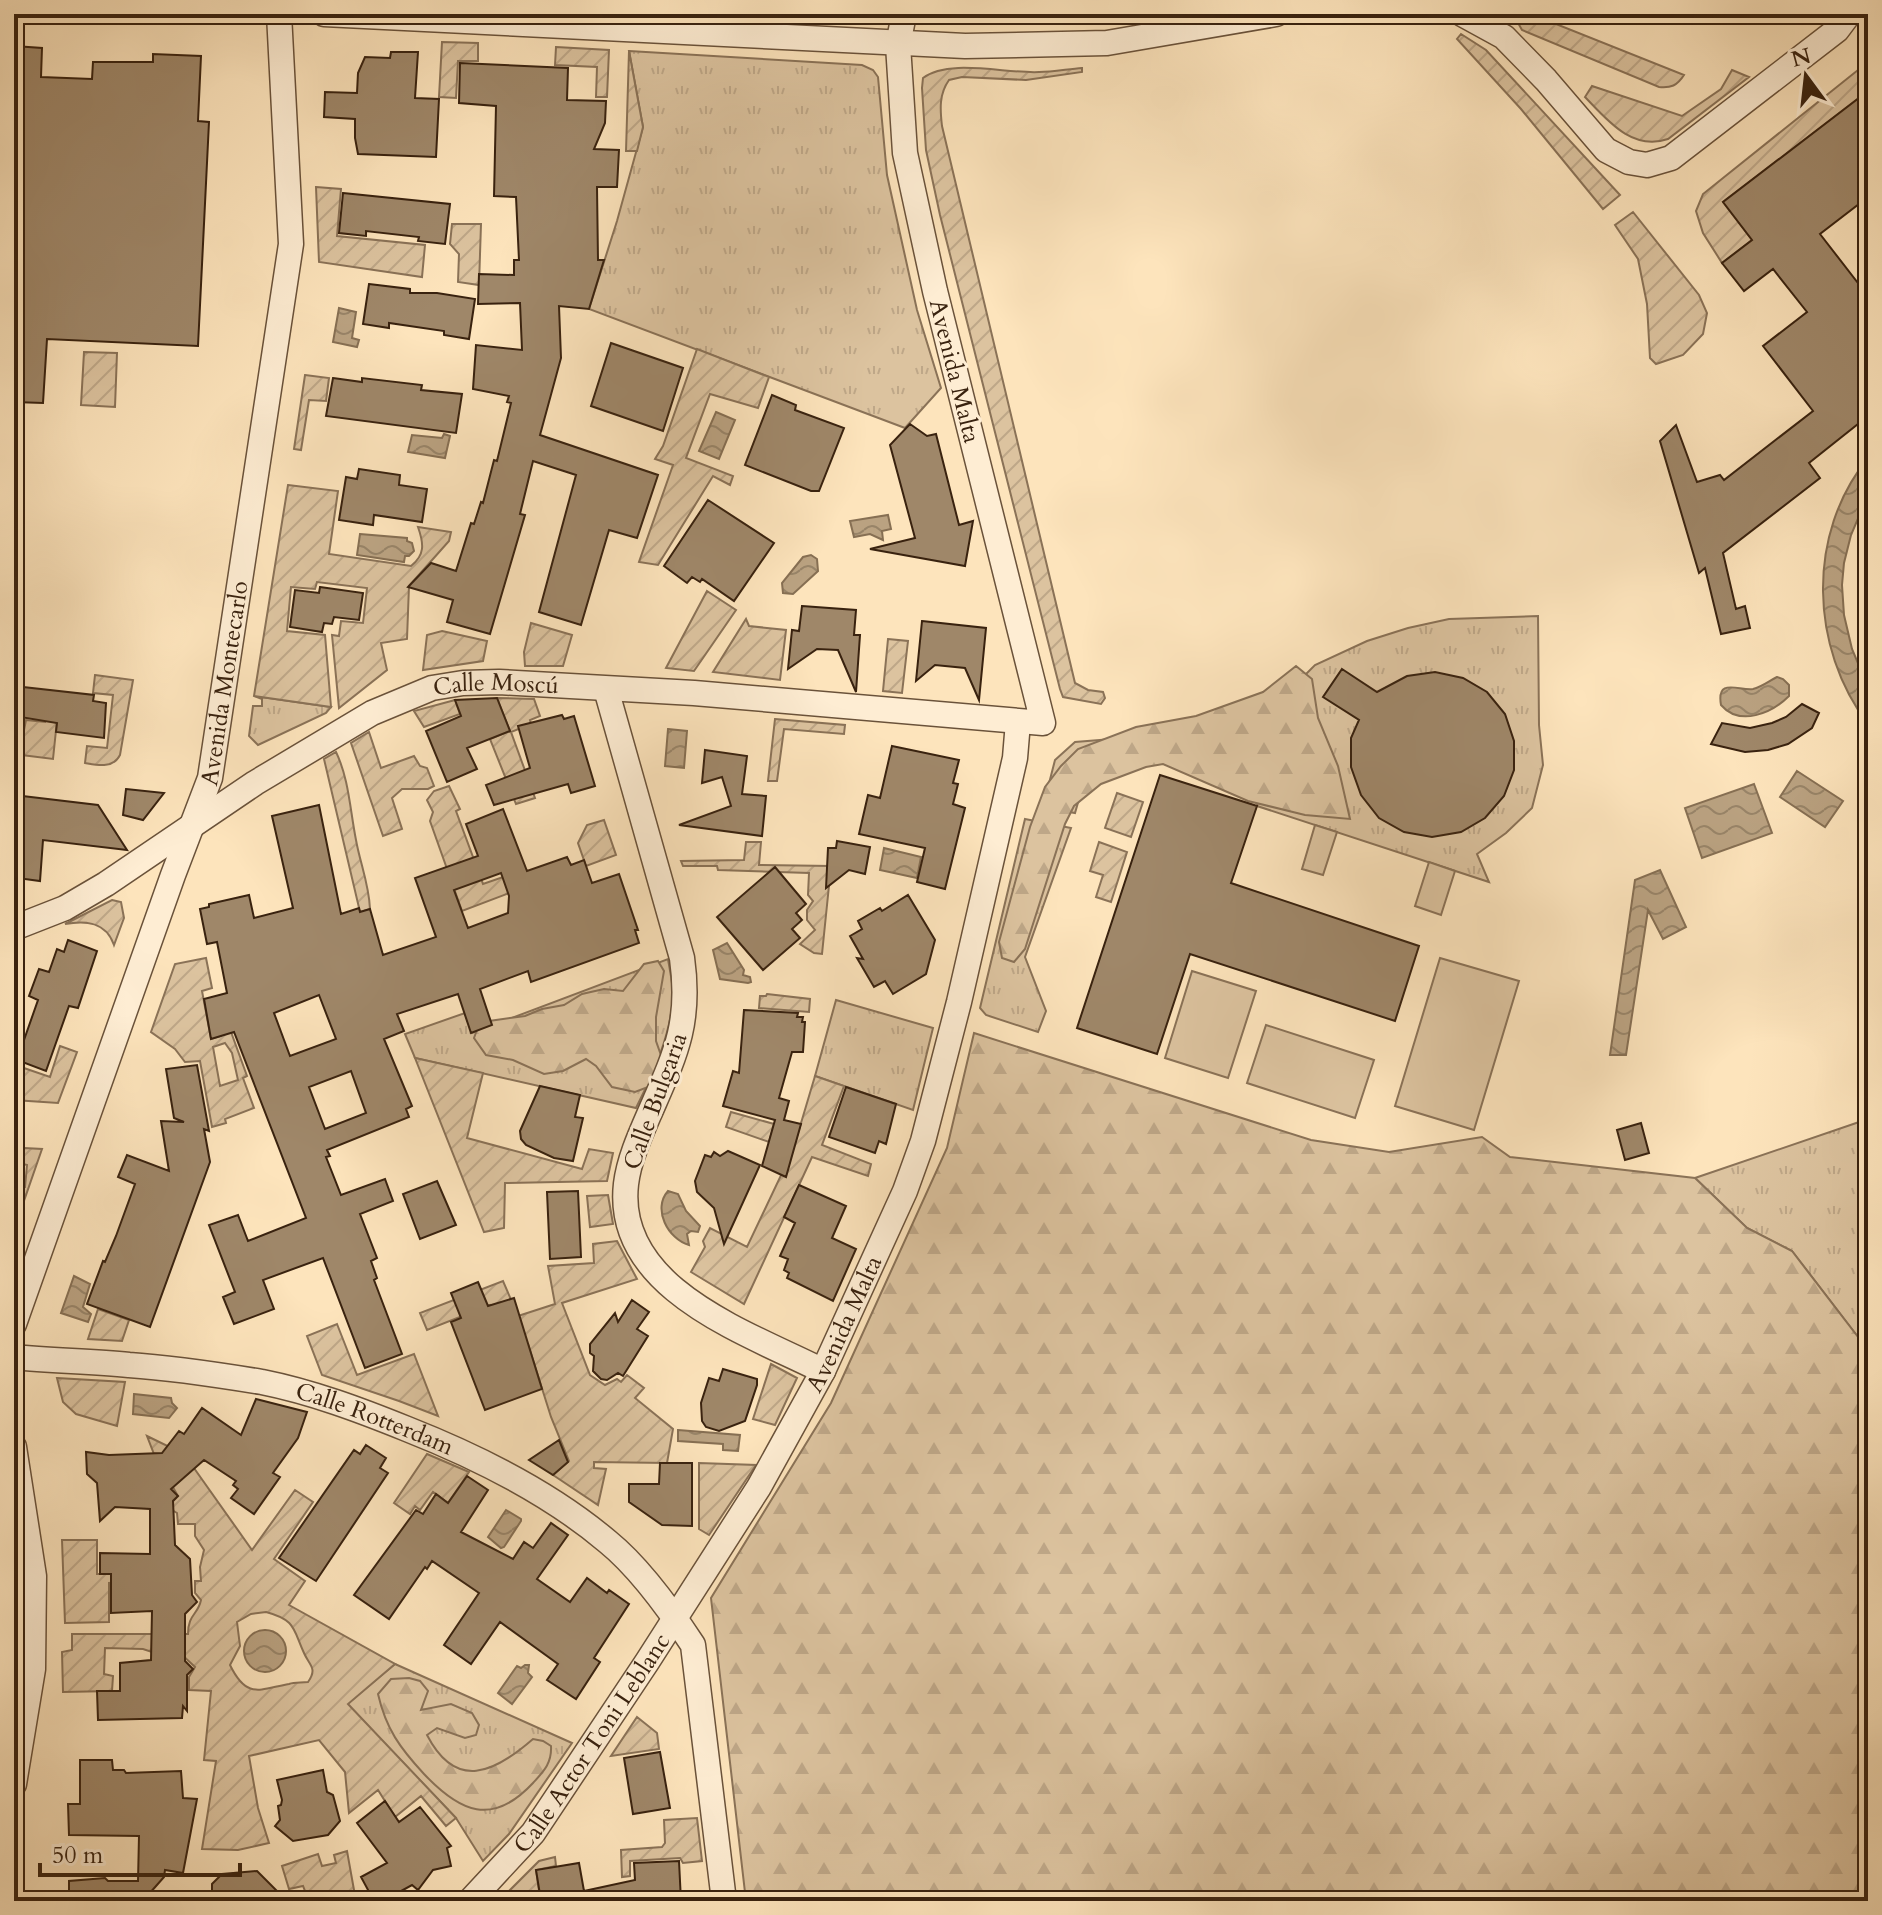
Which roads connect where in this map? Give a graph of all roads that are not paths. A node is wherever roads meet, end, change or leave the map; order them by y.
1 (279, 14) edge
2 (324, 14) edge
3 (904, 14) edge
4 (1276, 14) edge
5 (1462, 14) edge
6 (1849, 14) edge
7 (898, 45) junction
8 (606, 689) junction
9 (1018, 722) junction
10 (1043, 723) joint
11 (192, 825) junction
12 (14, 928) edge
13 (14, 1324) edge
14 (14, 1357) edge
15 (823, 1371) junction
16 (14, 1447) edge
17 (675, 1618) junction
18 (14, 1784) edge
19 (470, 1901) edge
20 (724, 1901) edge

1 - 11 street, Avenida Montecarlo
2 - 7 street
3 - 7 street, Avenida Malta
4 - 7 street
5 - 6 street
7 - 10 street, Avenida Malta
8 - 9 street, Calle Moscú
8 - 11 street, Calle Moscú
8 - 15 street, Calle Bulgaria
9 - 10 street, Calle Moscú
9 - 15 street, Avenida Malta
11 - 12 street, Calle Moscú
11 - 13 street, Avenida Montecarlo
14 - 17 street, Calle Rotterdam
15 - 17 street, Avenida Malta
16 - 18 street
17 - 19 street, Calle Actor Toni Leblanc
17 - 20 street

